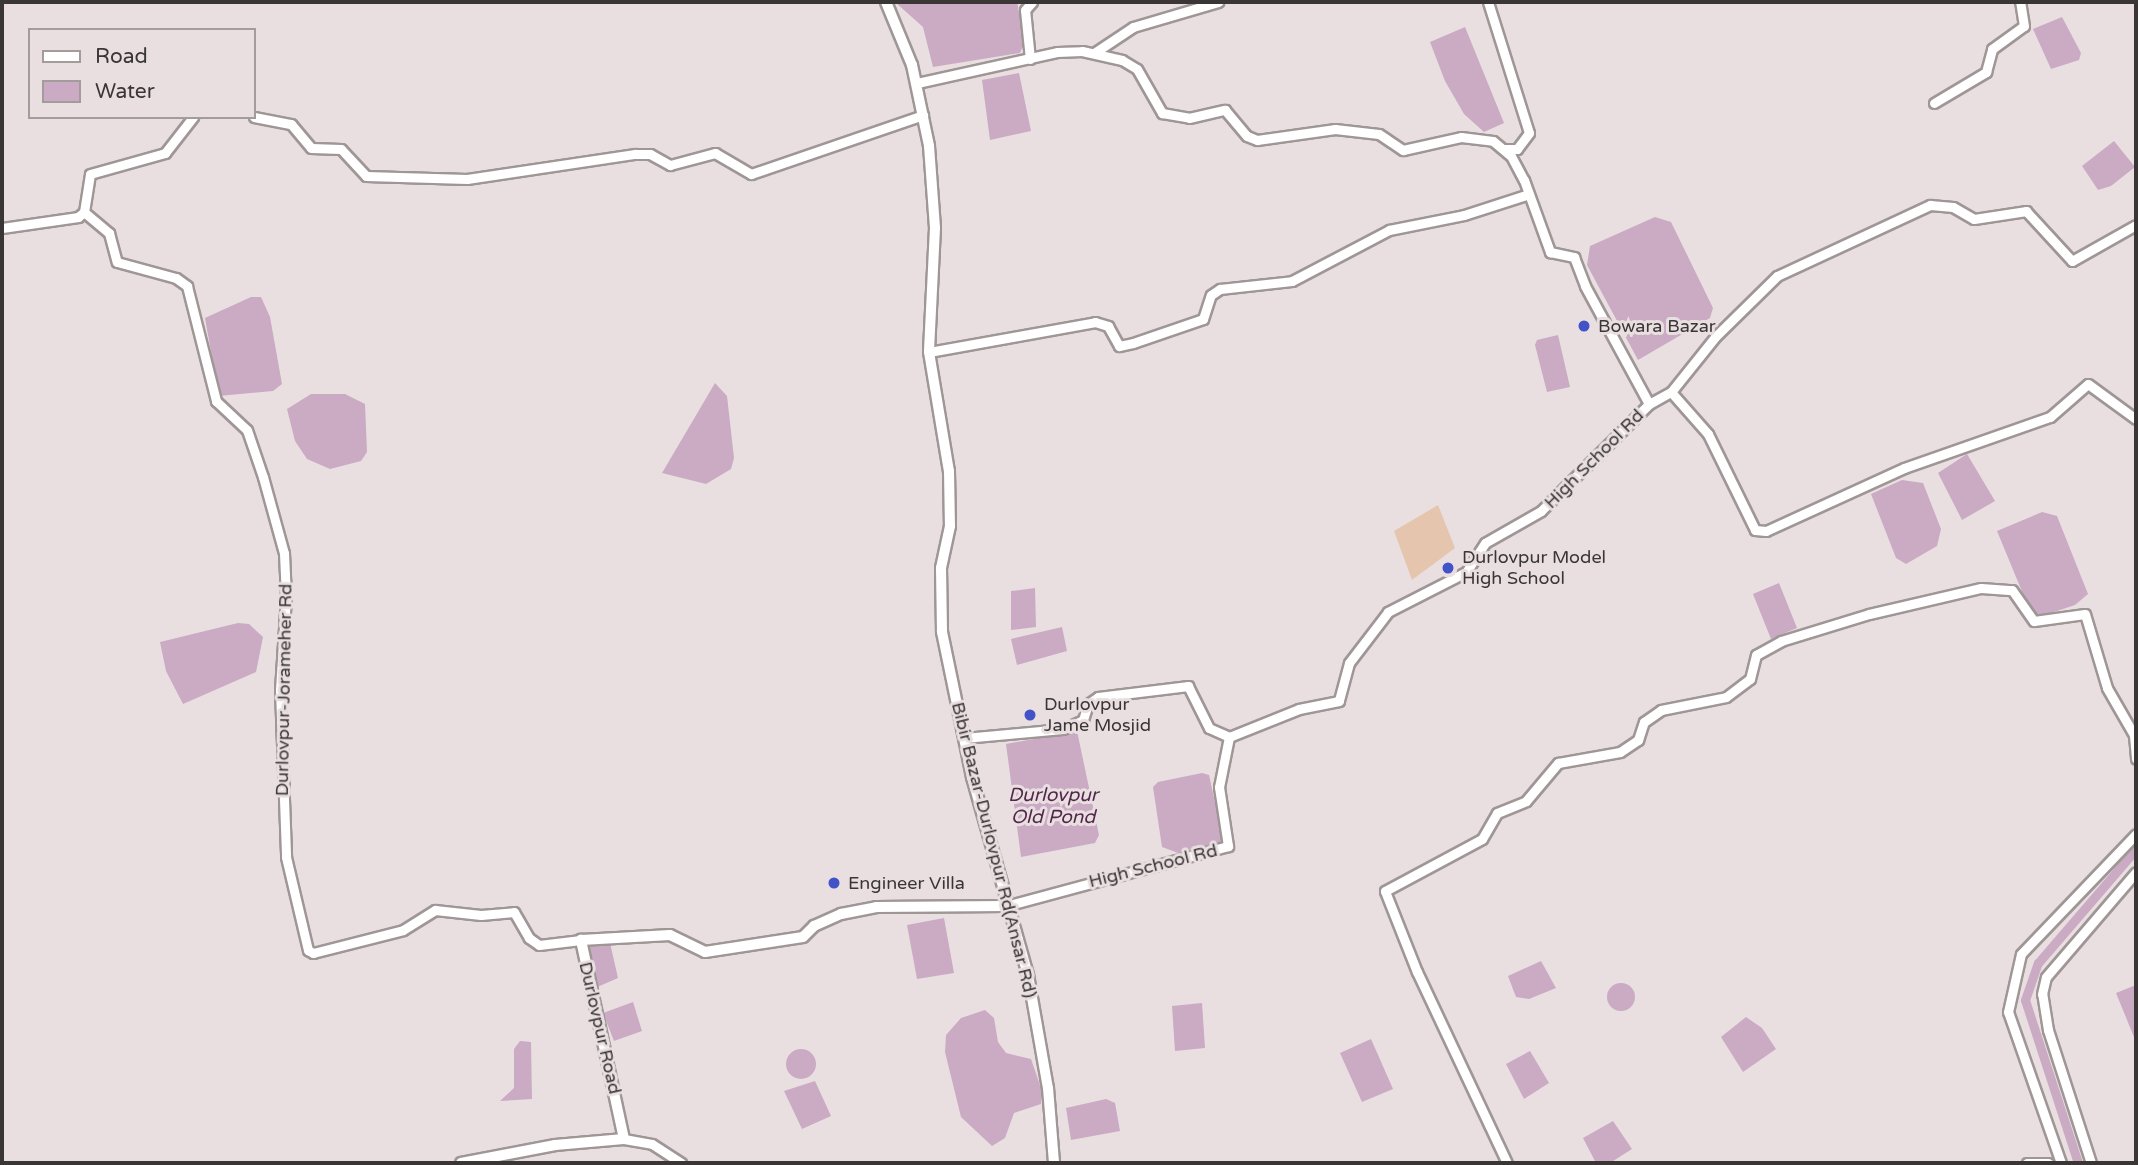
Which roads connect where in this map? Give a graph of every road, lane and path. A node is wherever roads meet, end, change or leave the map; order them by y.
1 (886, 2) edge
2 (1032, 2) edge
3 (1218, 2) edge
4 (1488, 2) edge
5 (2020, 2) edge
6 (1094, 53) junction
7 (1030, 59) junction
8 (917, 83) junction
9 (1934, 103) dead end
10 (923, 115) junction
11 (256, 117) edge
12 (191, 119) edge
13 (1504, 149) junction
14 (1529, 194) junction
15 (84, 212) junction
16 (2136, 225) edge
17 (2, 228) edge
18 (929, 352) junction
19 (1671, 392) junction
20 (1649, 404) junction
21 (2136, 419) edge
22 (1229, 737) junction
23 (964, 738) junction
24 (2136, 759) edge
25 (2136, 834) edge
26 (2136, 872) edge
27 (1006, 906) junction
28 (581, 940) junction
29 (624, 1139) junction
30 (461, 1163) edge
31 (681, 1163) edge
32 (1054, 1163) edge
33 (1507, 1163) edge
34 (2027, 1163) edge
35 (2048, 1163) edge
36 (2061, 1163) edge
37 (2091, 1163) edge

1 - 8 street, Bibir Bazar-Durlovpur Rd(Ansar Rd)
2 - 7 street
3 - 6 street
4 - 13 street
5 - 9 street
6 - 7 street
6 - 13 street
7 - 8 street
8 - 10 street, Bibir Bazar-Durlovpur Rd(Ansar Rd)
10 - 11 street
10 - 18 street, Bibir Bazar-Durlovpur Rd(Ansar Rd)
12 - 15 street
13 - 14 street
14 - 18 street
14 - 20 street, High School Rd
15 - 17 street
15 - 28 street, Durlovpur-Jorameher Rd
16 - 19 street
18 - 23 street, Bibir Bazar-Durlovpur Rd(Ansar Rd)
19 - 20 street
19 - 21 street
20 - 22 street, High School Rd
22 - 23 street
22 - 27 street, High School Rd
23 - 27 street, Bibir Bazar-Durlovpur Rd(Ansar Rd)
24 - 33 street
25 - 36 street
26 - 37 street
27 - 28 street, Durlovpur Road
27 - 32 street, Bibir Bazar-Durlovpur Rd(Ansar Rd)
28 - 29 street, Durlovpur Road
29 - 30 street
29 - 31 street
34 - 35 street

